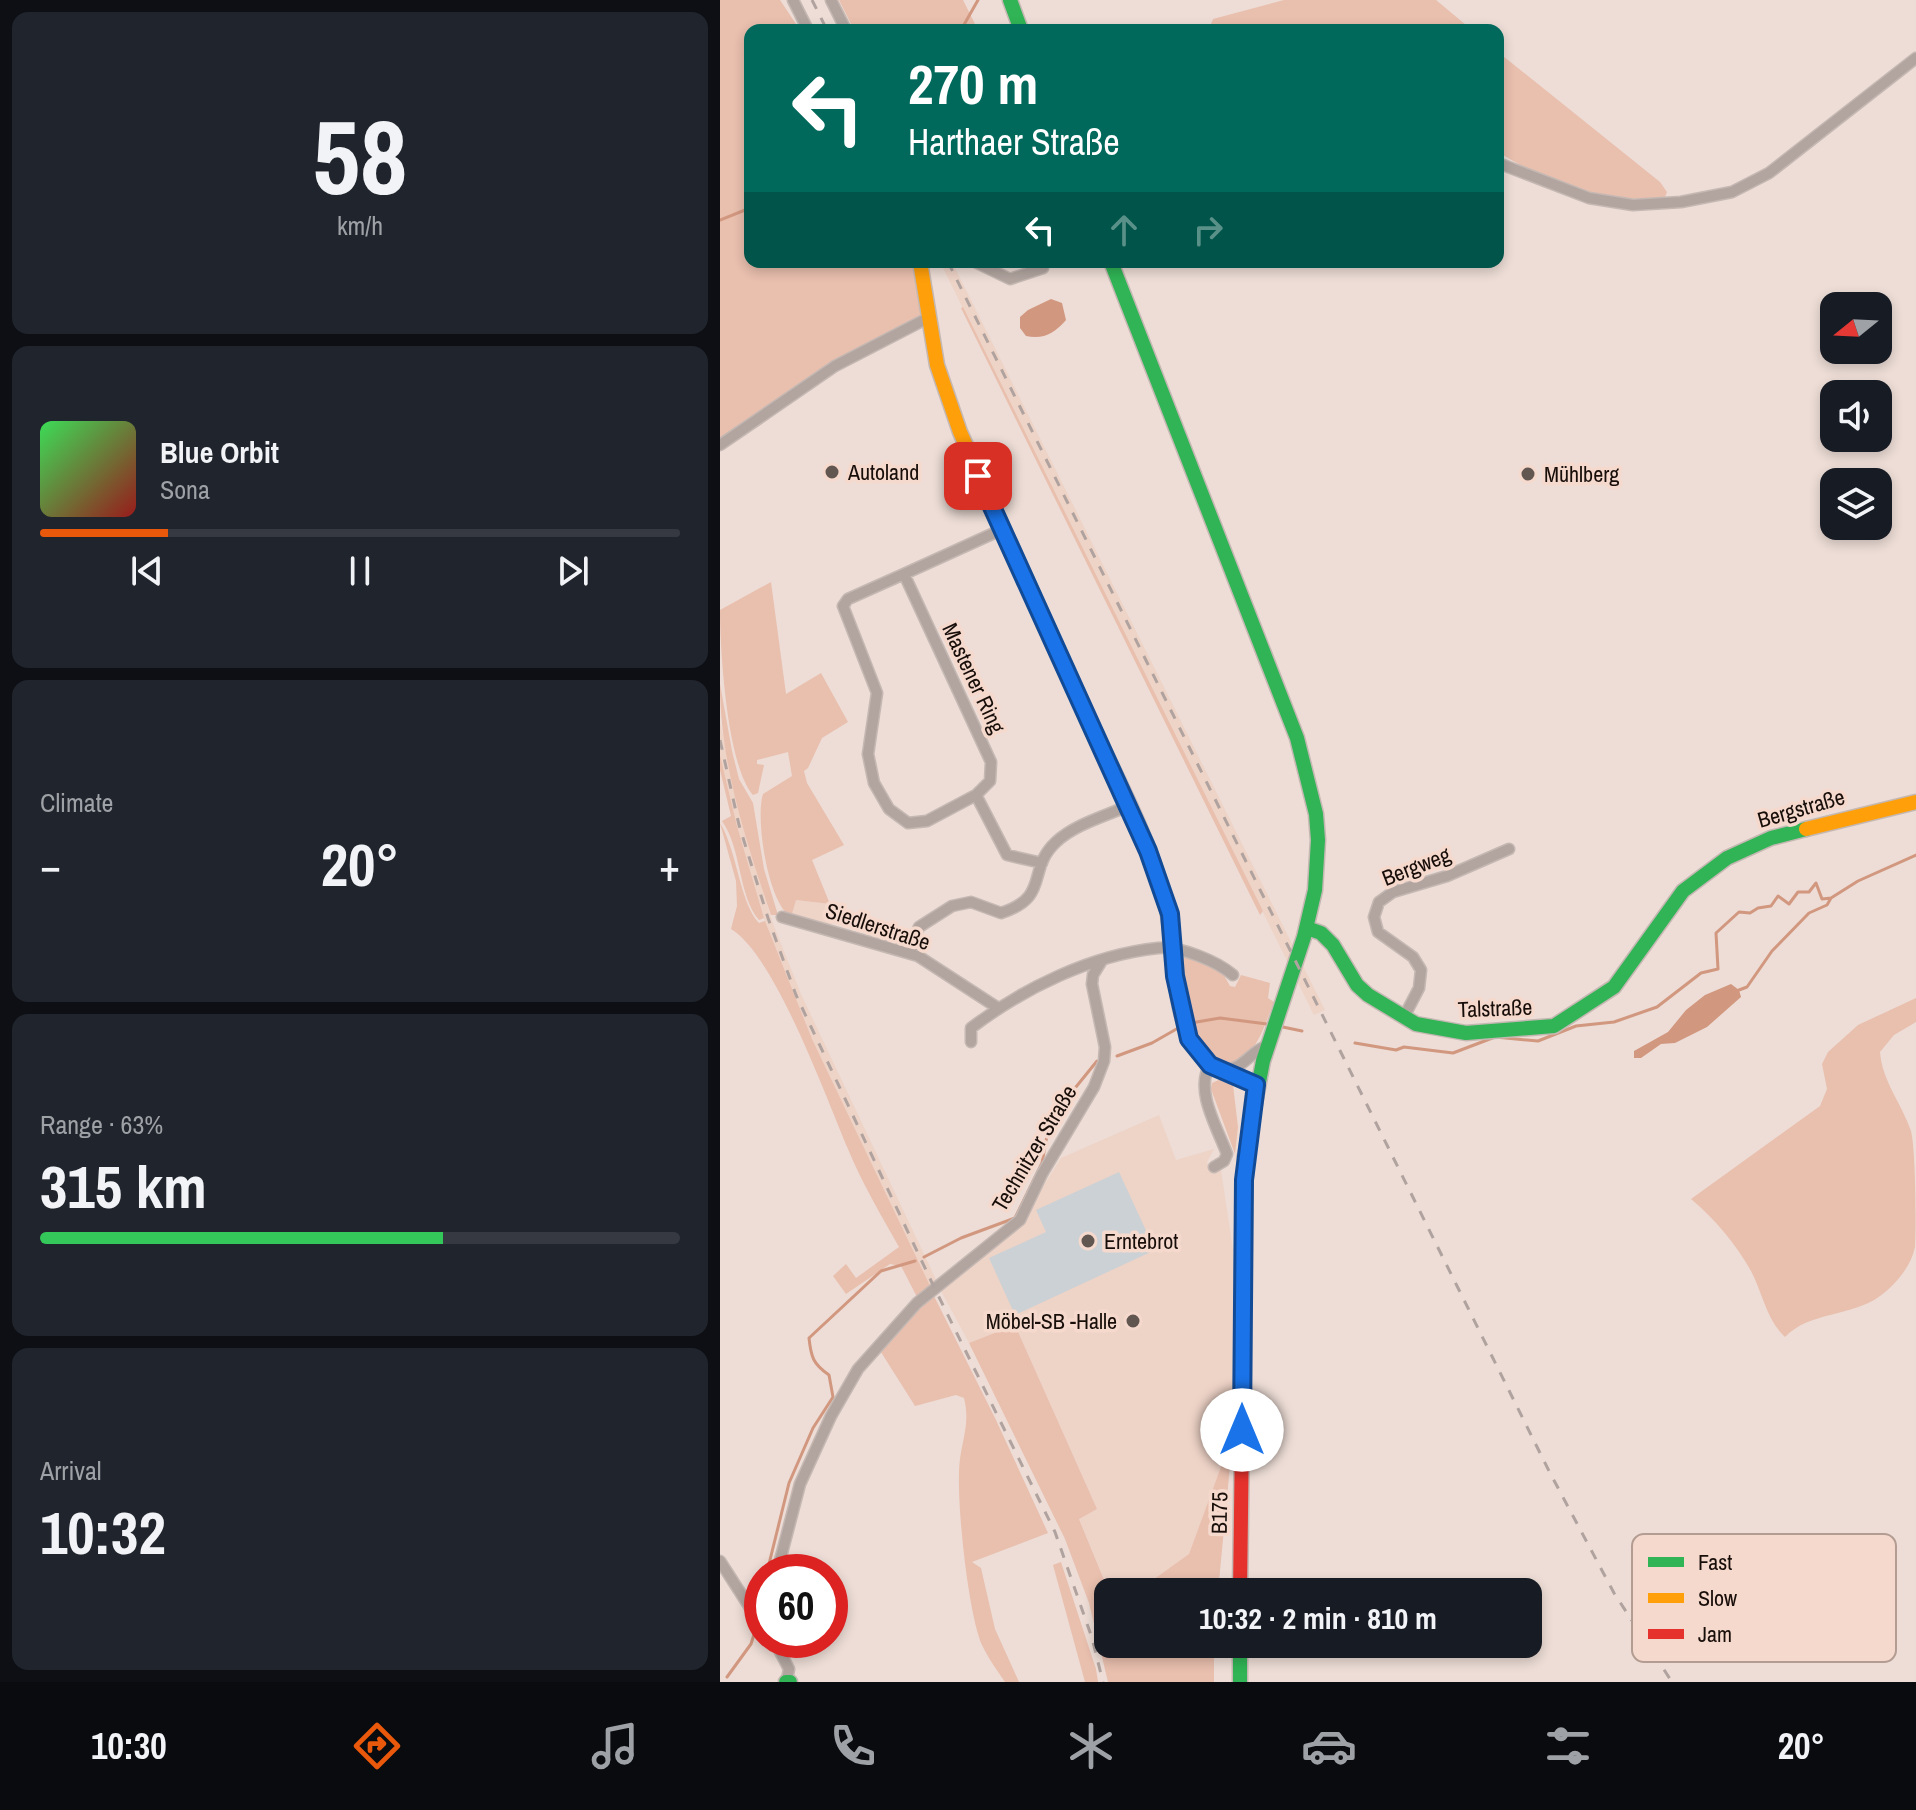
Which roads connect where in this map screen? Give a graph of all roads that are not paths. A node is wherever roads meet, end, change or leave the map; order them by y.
1 (793, 0) edge
2 (831, 0) edge
3 (1010, 0) edge
4 (805, 24) edge
5 (843, 24) edge
6 (1019, 24) edge
7 (1916, 58) edge
8 (1504, 165) edge
9 (921, 268) edge
10 (987, 268) edge
11 (1043, 268) dead end
12 (1113, 268) edge
13 (1119, 268) edge
14 (1125, 299) junction
15 (930, 314) junction
16 (720, 445) edge
17 (1003, 529) junction
18 (904, 574) junction
19 (976, 795) junction
20 (1916, 802) edge
21 (1130, 805) junction
22 (1509, 849) dead end
23 (1042, 863) junction
24 (1706, 874) joint
25 (782, 917) dead end
26 (1307, 928) junction
27 (1173, 949) junction
28 (910, 953) junction
29 (1101, 962) junction
30 (1233, 975) dead end
31 (998, 1008) junction
32 (1404, 1017) junction
33 (1272, 1032) junction
34 (971, 1042) dead end
35 (1215, 1068) junction
36 (1256, 1085) junction
37 (1214, 1167) dead end
38 (782, 1554) edge
39 (720, 1561) edge
40 (1240, 1578) edge
41 (744, 1596) edge
42 (783, 1658) edge
43 (1240, 1658) edge
44 (788, 1681) edge
45 (1240, 1682) edge

1 - 4 street
2 - 5 street
3 - 6 street
7 - 8 street
9 - 15 street
10 - 11 street
12 - 14 street, B175
13 - 14 street
14 - 26 street, B175
15 - 16 street
15 - 17 street
17 - 18 street
17 - 21 street
18 - 19 street, Mastener Ring
18 - 19 street
19 - 23 street
20 - 24 street, Bergstraße
21 - 23 street
21 - 27 street
22 - 32 street, Bergweg
23 - 28 street
24 - 32 street, Talstraße
25 - 28 street, Siedlerstraße
26 - 32 street, Talstraße
26 - 33 street, B175
27 - 29 street
27 - 30 street
27 - 35 street
28 - 31 street, Siedlerstraße
29 - 31 street
29 - 38 street, Technitzer Straße
31 - 34 street
33 - 35 street
33 - 36 street, B175
35 - 36 street
35 - 37 street
36 - 40 street, B175
39 - 41 street
42 - 44 street
43 - 45 street

